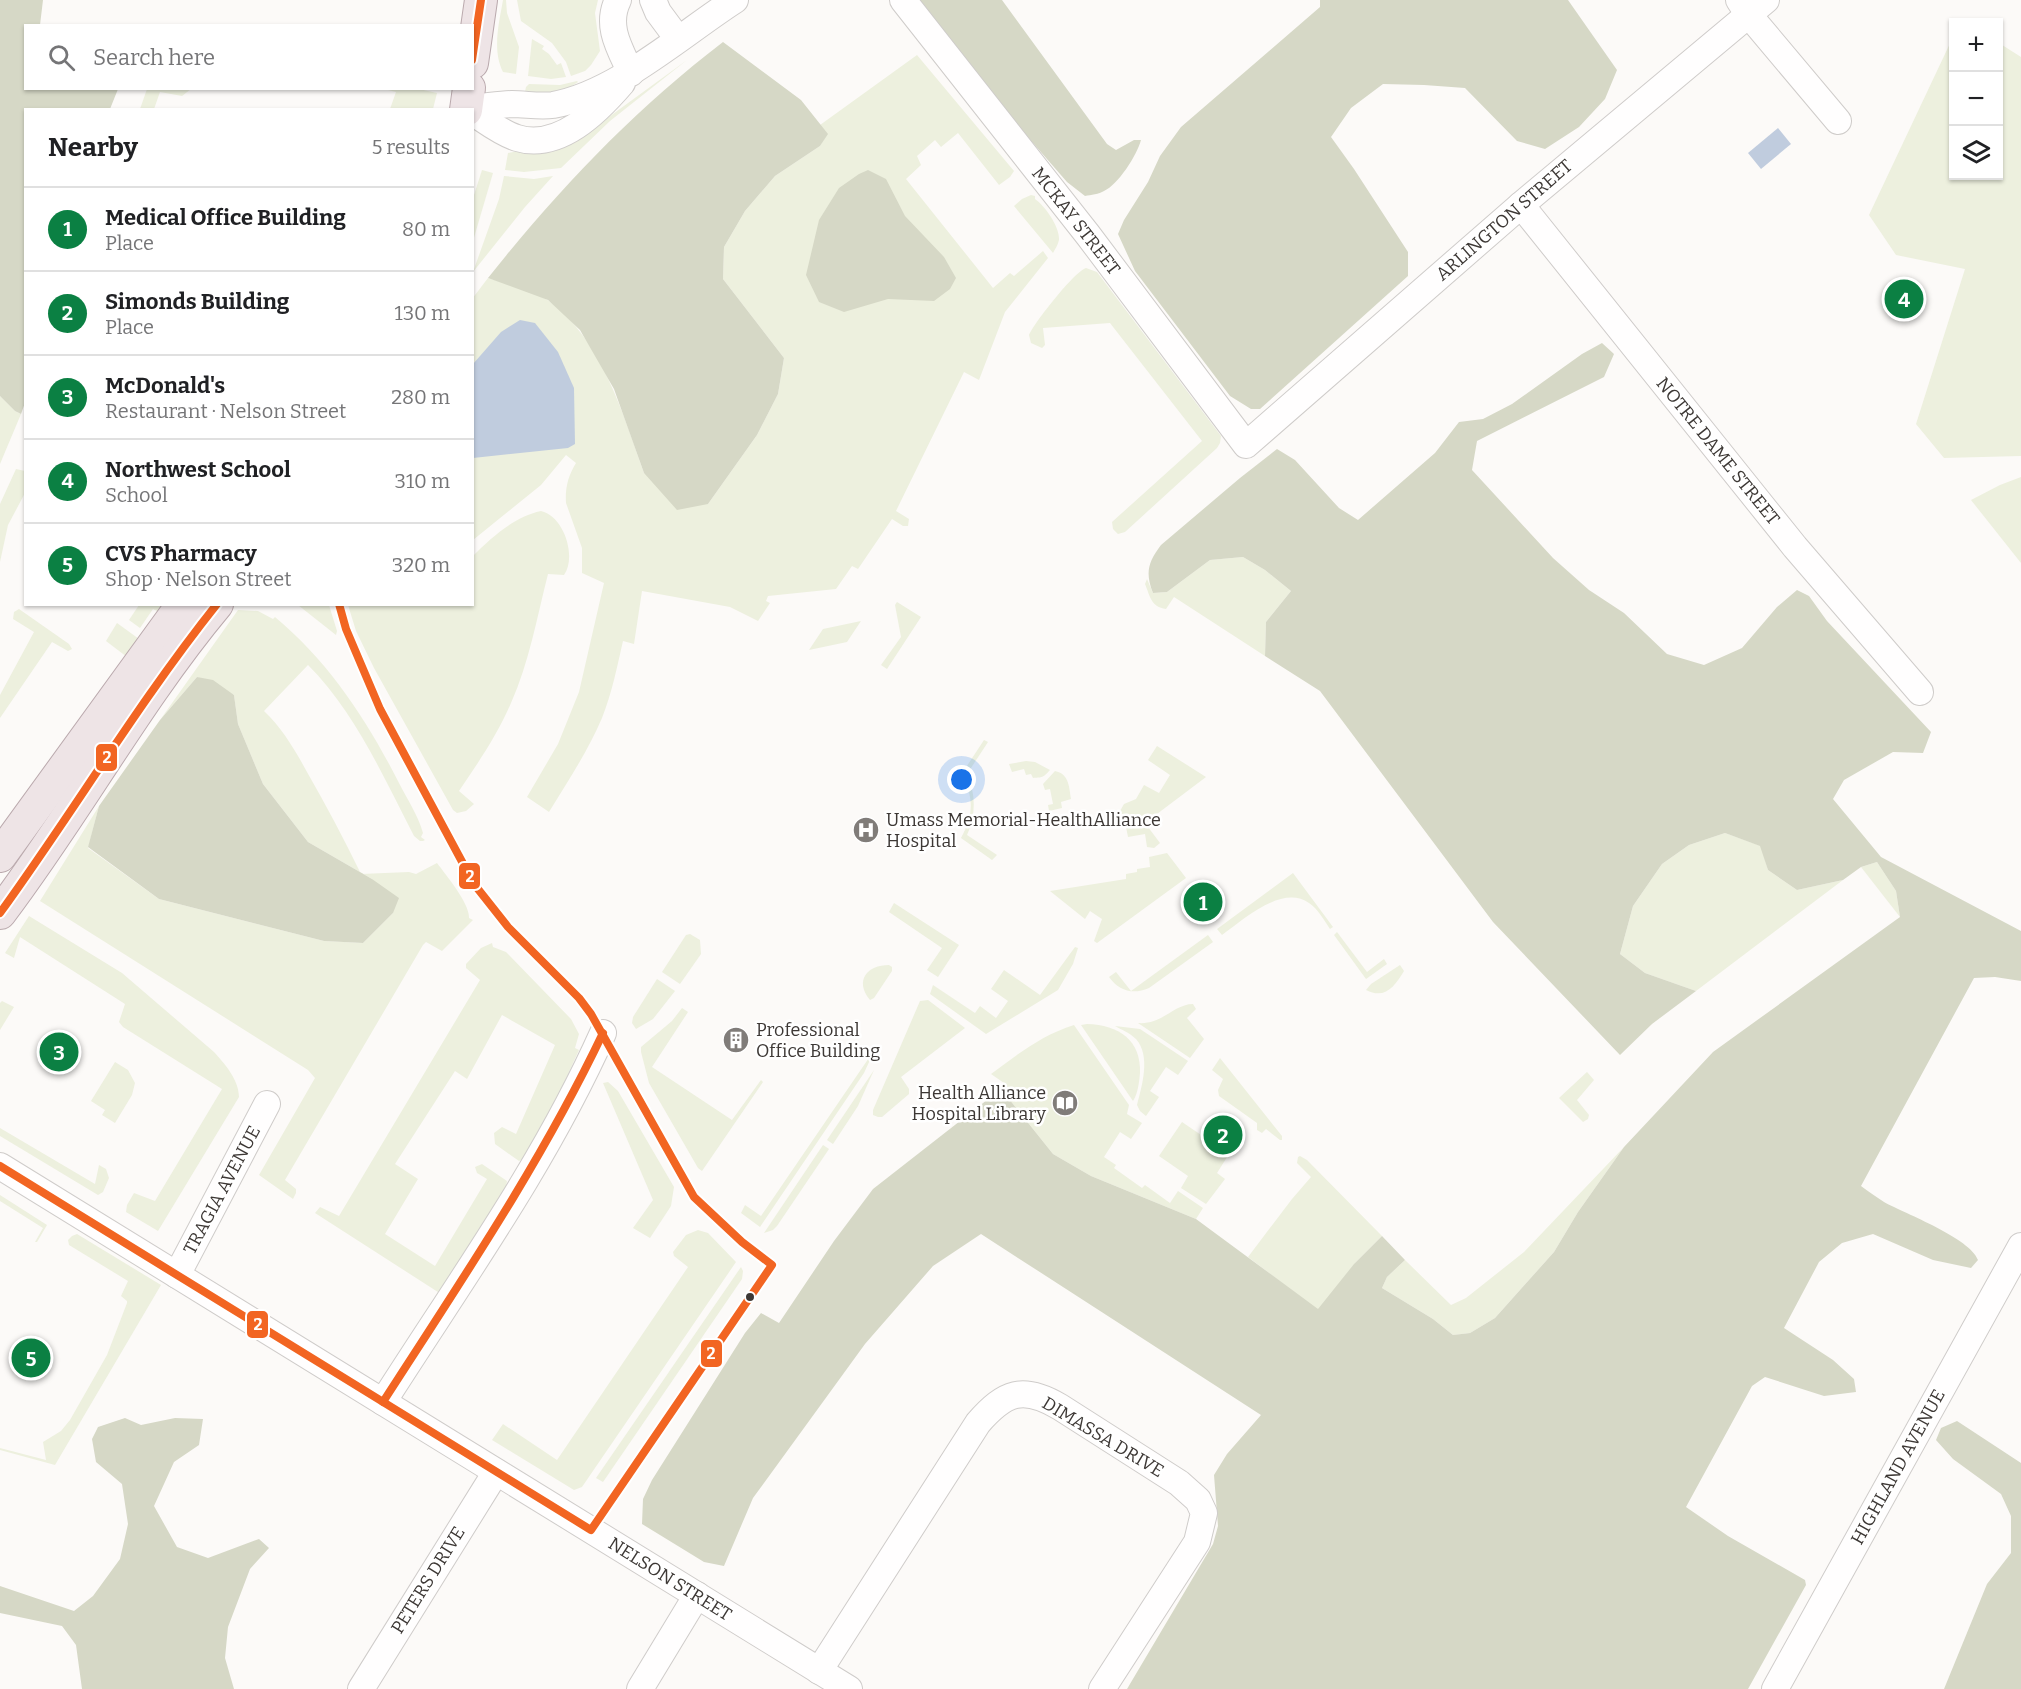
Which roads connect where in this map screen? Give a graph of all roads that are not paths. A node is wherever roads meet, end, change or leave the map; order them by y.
1 (481, 0) edge
2 (618, 0) edge
3 (653, 0) edge
4 (735, 0) edge
5 (903, 0) edge
6 (1751, 5) edge
7 (678, 39) junction
8 (474, 49) edge
9 (631, 73) junction
10 (468, 106) edge
11 (474, 110) edge
12 (1838, 121) dead end
13 (1521, 205) junction
14 (1246, 444) joint
15 (182, 606) edge
16 (215, 606) edge
17 (1920, 692) dead end
18 (0, 856) edge
19 (0, 913) edge
20 (603, 1034) dead end
21 (267, 1104) dead end
22 (0, 1166) edge
23 (2021, 1246) edge
24 (177, 1275) junction
25 (382, 1402) junction
26 (496, 1472) junction
27 (697, 1595) junction
28 (819, 1671) junction
29 (361, 1689) edge
30 (640, 1689) edge
31 (849, 1689) edge
32 (1102, 1689) edge
33 (1776, 1689) edge

1 - 8 main road
2 - 9 street
3 - 7 street
4 - 7 street
5 - 14 street, MCKAY STREET
6 - 12 street
6 - 13 street, ARLINGTON STREET
7 - 9 street
9 - 10 street
9 - 11 street
13 - 14 street, ARLINGTON STREET
13 - 17 street, NOTRE DAME STREET
15 - 18 main road
16 - 19 main road
20 - 25 street
21 - 24 street, TRAGIA AVENUE
22 - 24 street, NELSON STREET
23 - 33 street, HIGHLAND AVENUE
24 - 25 street, NELSON STREET
25 - 26 street, NELSON STREET
26 - 27 street, NELSON STREET
26 - 29 street, PETERS DRIVE
27 - 28 street, NELSON STREET
27 - 30 street
28 - 31 street, NELSON STREET
28 - 32 street, DIMASSA DRIVE

